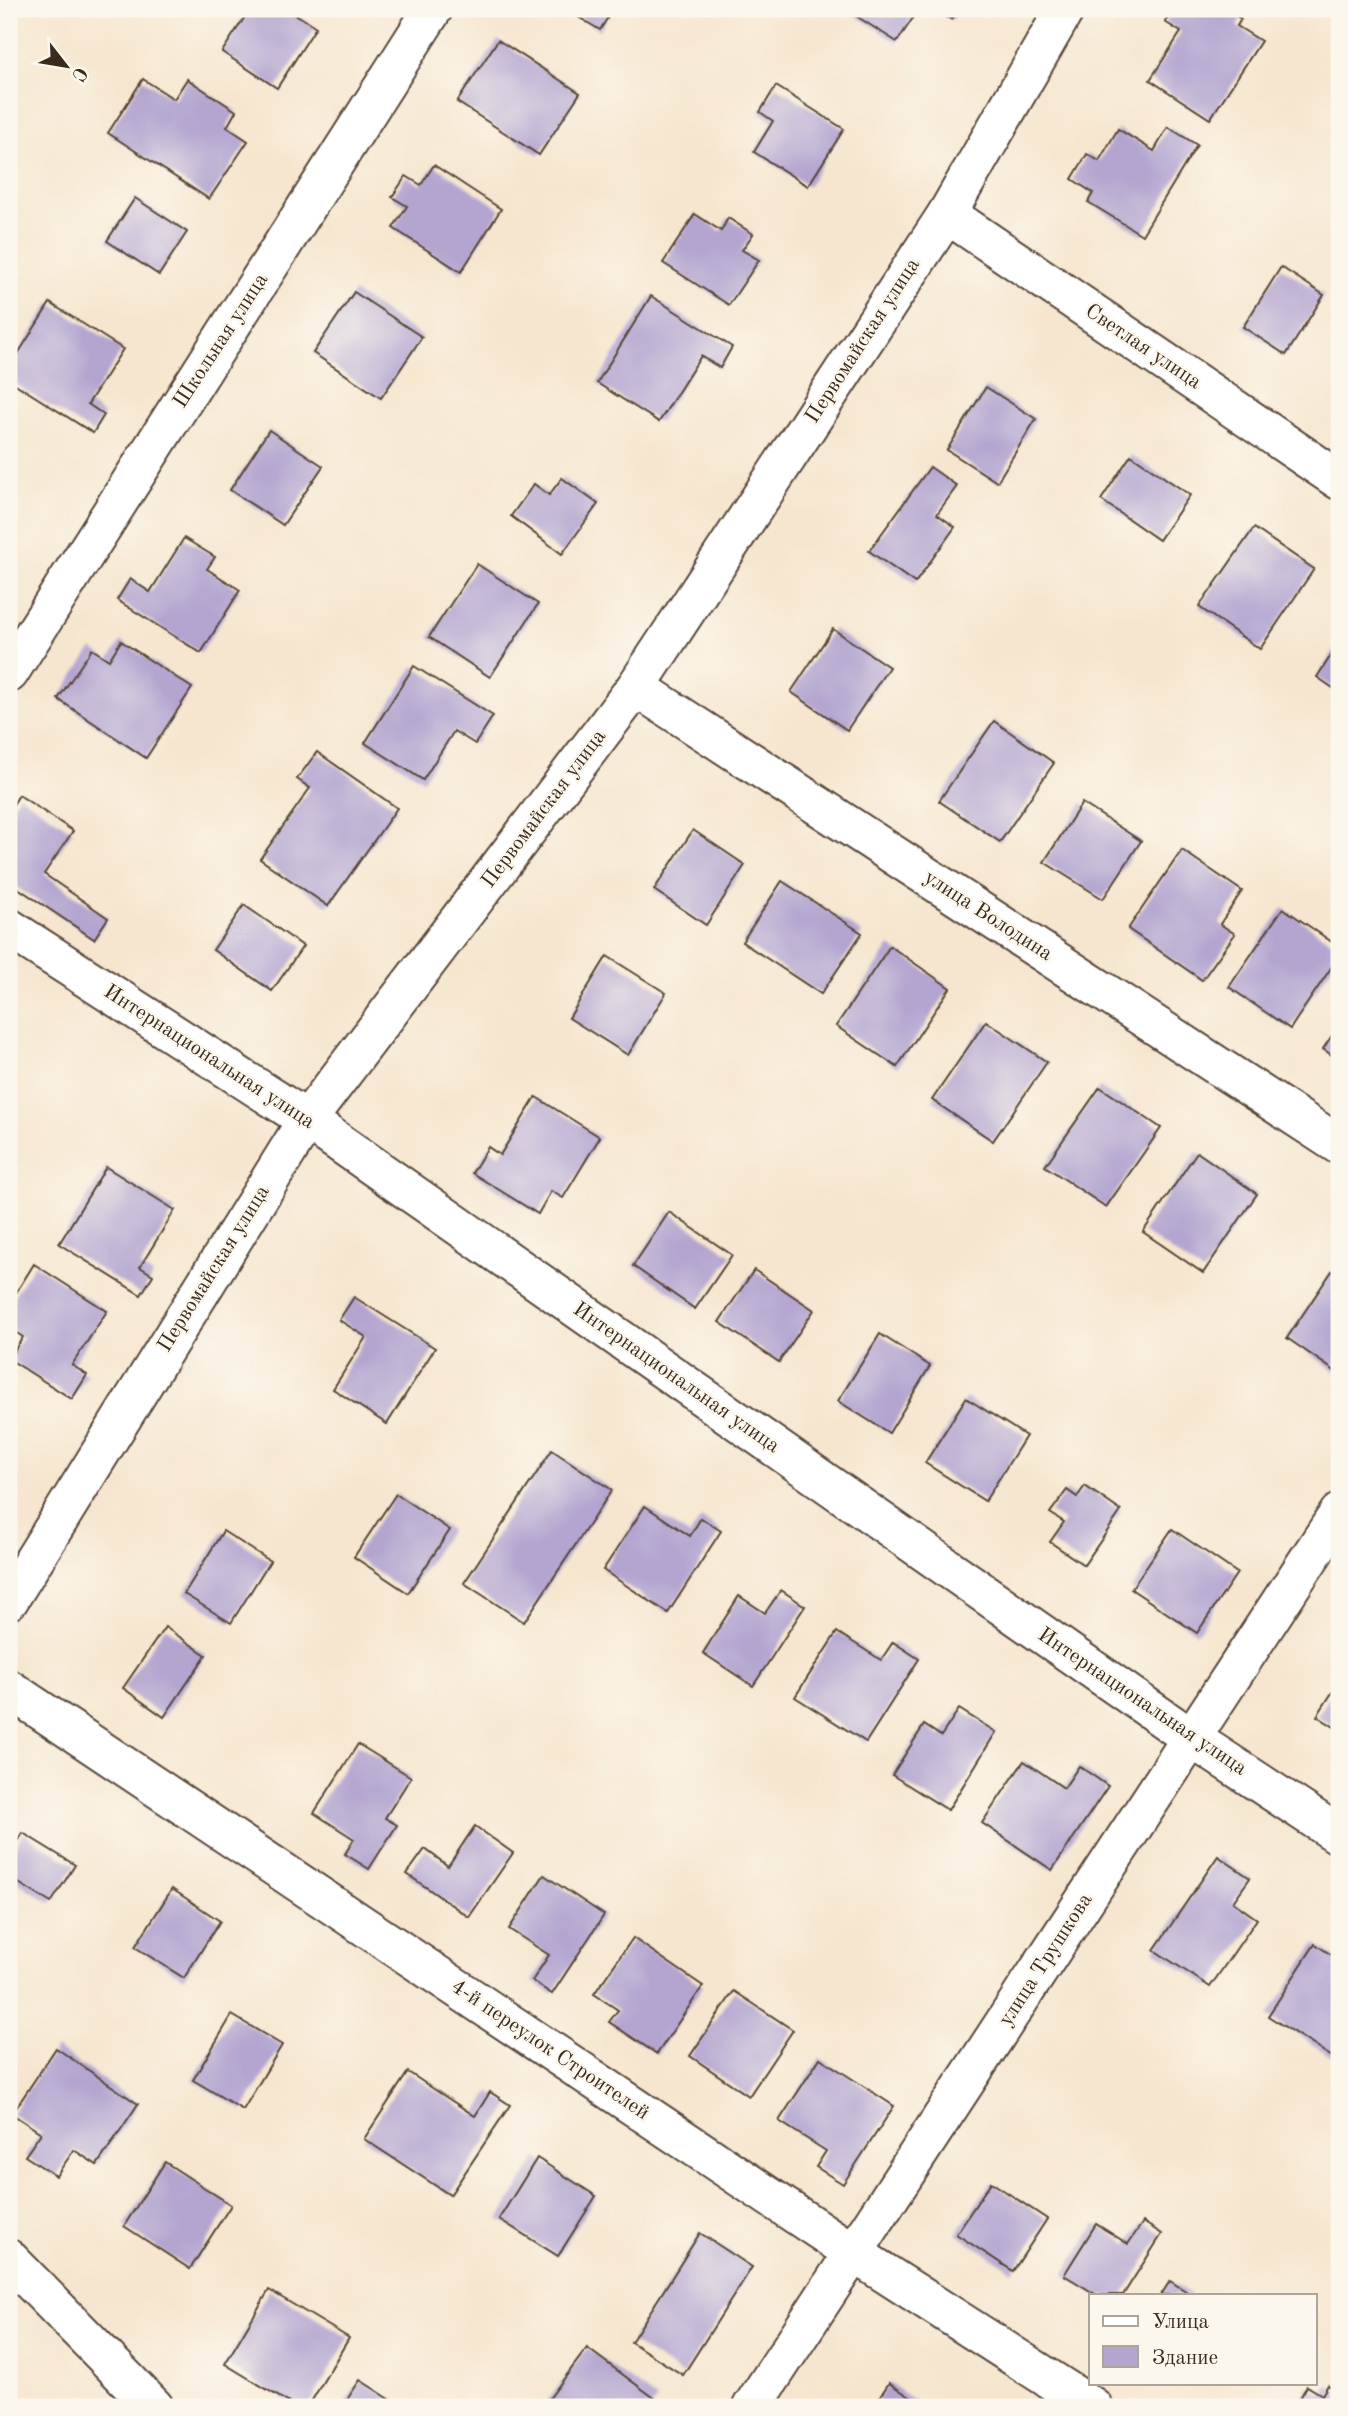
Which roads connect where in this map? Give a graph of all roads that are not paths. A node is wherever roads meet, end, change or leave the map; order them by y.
1 (433, 9) edge
2 (1065, 9) edge
3 (947, 214) junction
4 (1339, 481) edge
5 (9, 673) edge
6 (636, 687) junction
7 (9, 928) edge
8 (307, 1120) junction
9 (1339, 1145) edge
10 (1339, 1513) edge
11 (9, 1600) edge
12 (9, 1689) edge
13 (1191, 1738) junction
14 (1339, 1835) edge
15 (855, 2253) junction
16 (9, 2259) edge
17 (145, 2404) edge
18 (752, 2407) edge
19 (1093, 2407) edge

1 - 5 street, Школьная улица
2 - 3 street, Первомайская улица
3 - 4 street, Светлая улица
3 - 6 street, Первомайская улица
6 - 8 street, Первомайская улица
6 - 9 street, улица Володина
7 - 8 street, Интернациональная улица
8 - 11 street, Первомайская улица
8 - 13 street, Интернациональная улица
10 - 13 street, улица Трушкова
12 - 15 street, 4-й переулок Строителей
13 - 14 street, Интернациональная улица
13 - 15 street, улица Трушкова
15 - 18 street, улица Трушкова
15 - 19 street, 4-й переулок Строителей
16 - 17 street

